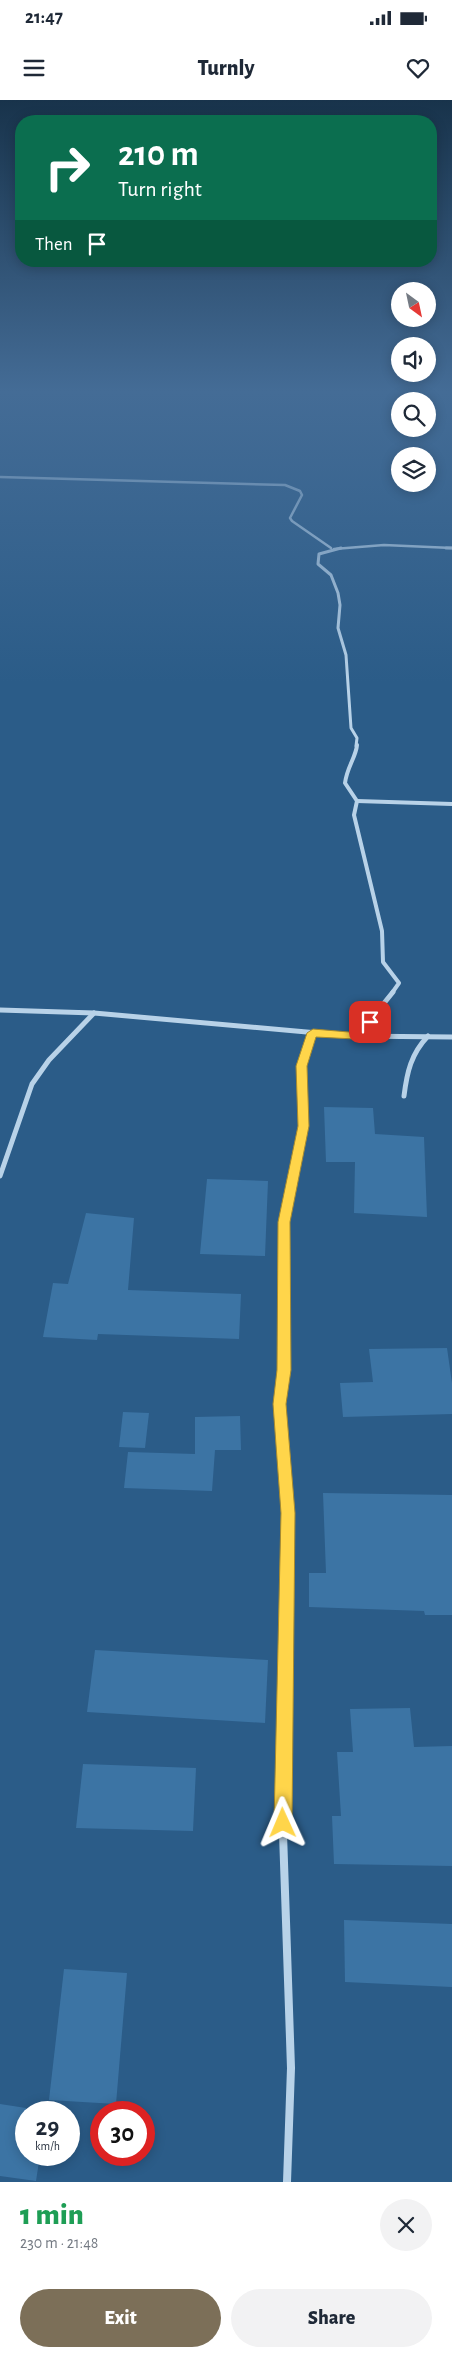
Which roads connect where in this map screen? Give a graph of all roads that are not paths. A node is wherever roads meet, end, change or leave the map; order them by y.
1 (293, 488) edge
2 (331, 548) junction
3 (452, 548) edge
4 (357, 801) junction
5 (452, 804) edge
6 (0, 1010) edge
7 (94, 1013) junction
8 (313, 1033) junction
9 (351, 1036) junction
10 (428, 1036) junction
11 (452, 1037) edge
12 (404, 1096) dead end
13 (0, 1176) edge
14 (287, 2182) edge

1 - 2 street
2 - 3 street
2 - 4 street
4 - 5 street
4 - 9 street
6 - 7 street
7 - 8 street
7 - 13 street
8 - 9 street
8 - 14 street
9 - 10 street
10 - 11 street
10 - 12 street

